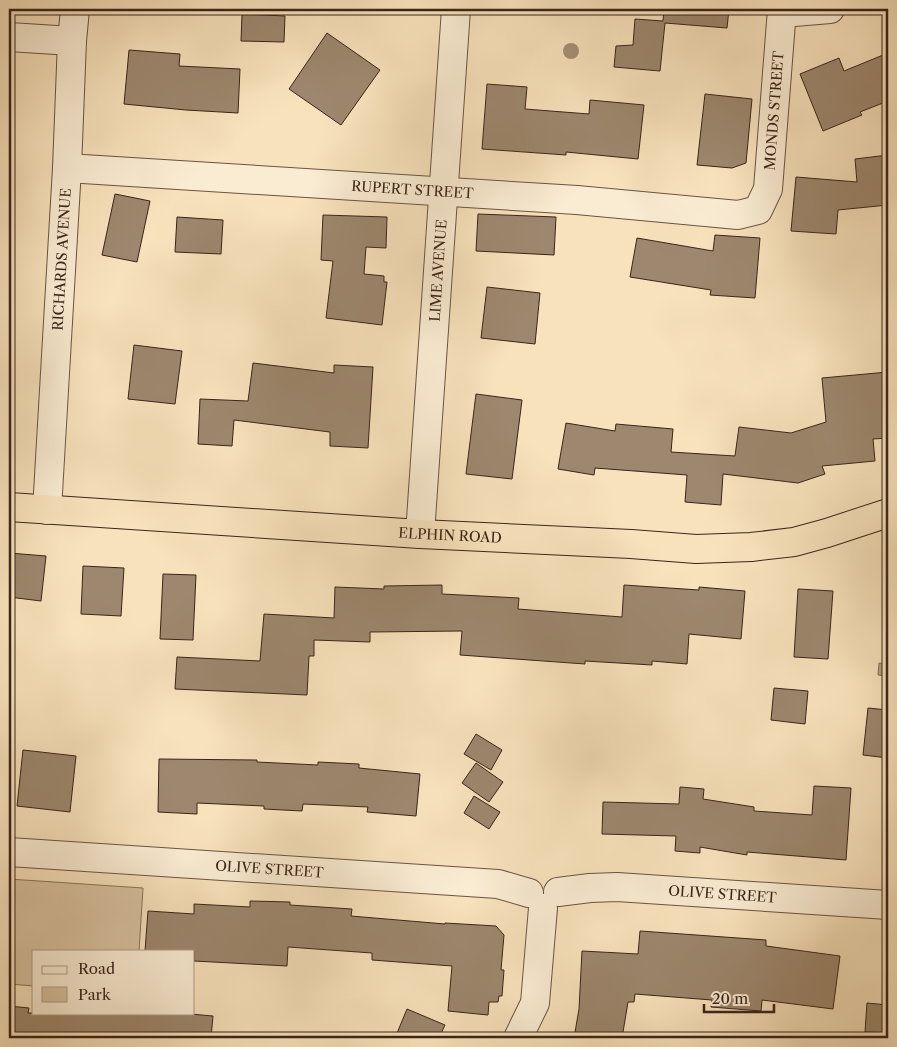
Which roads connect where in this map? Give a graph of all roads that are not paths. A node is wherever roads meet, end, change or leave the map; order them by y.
1 (74, 9) edge
2 (456, 9) edge
3 (830, 9) edge
4 (782, 11) edge
5 (9, 37) edge
6 (72, 41) junction
7 (67, 168) junction
8 (443, 192) junction
9 (758, 210) joint
10 (9, 507) edge
11 (47, 510) junction
12 (888, 513) edge
13 (420, 534) junction
14 (9, 852) edge
15 (543, 898) junction
16 (888, 905) edge
17 (518, 1038) edge

1 - 6 street, RICHARDS AVENUE
2 - 8 street, LIME AVENUE
3 - 4 street
4 - 9 street, MONDS STREET
5 - 6 street
6 - 7 street, RICHARDS AVENUE
7 - 8 street, RUPERT STREET
7 - 11 street, RICHARDS AVENUE
8 - 9 street, RUPERT STREET
8 - 13 street, LIME AVENUE
10 - 11 highway, ELPHIN ROAD
11 - 13 highway, ELPHIN ROAD
12 - 13 highway, ELPHIN ROAD
14 - 15 street, OLIVE STREET
15 - 16 street, OLIVE STREET
15 - 17 street

